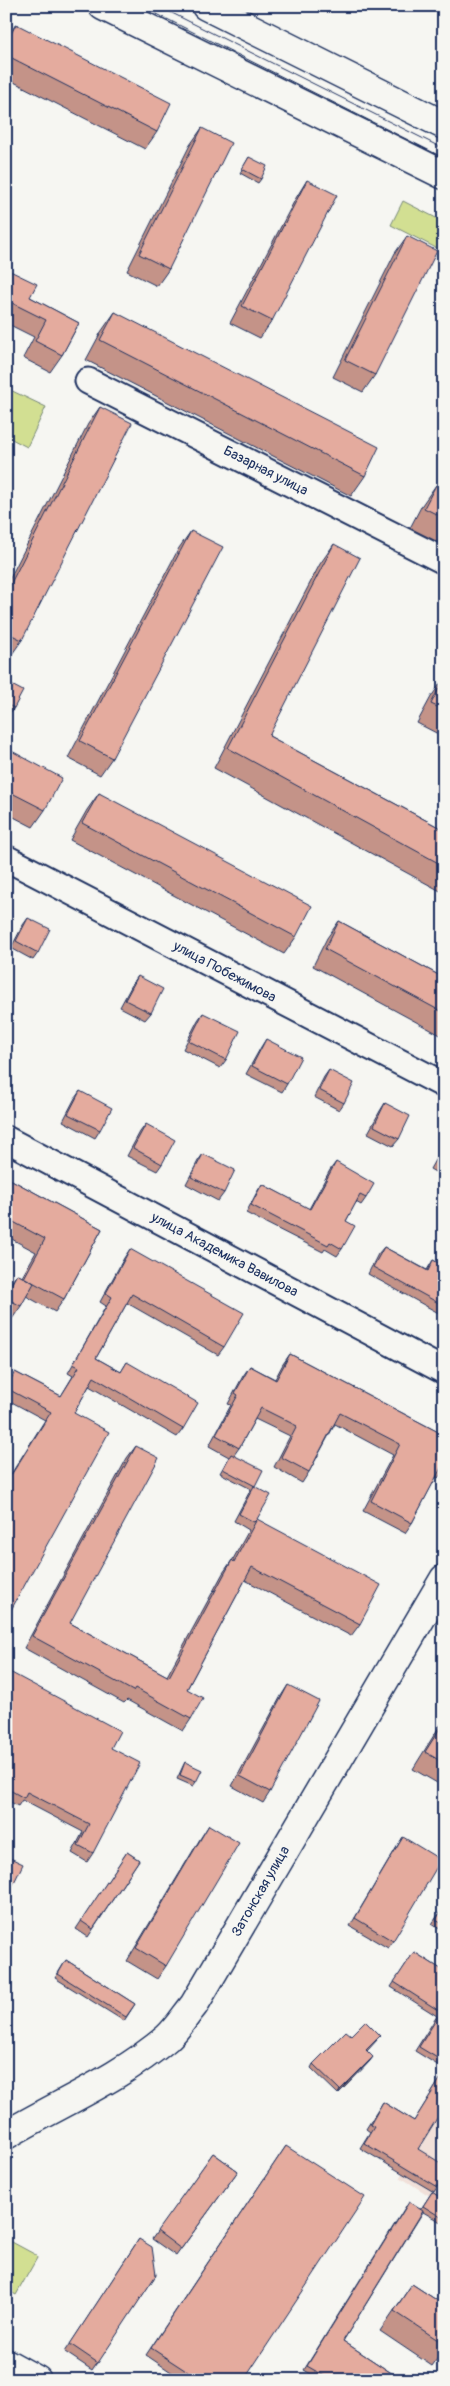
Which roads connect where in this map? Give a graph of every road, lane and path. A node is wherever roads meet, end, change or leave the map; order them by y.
1 (103, 6) edge
2 (206, 6) edge
3 (444, 126) edge
4 (444, 175) edge
5 (88, 381) dead end
6 (444, 561) edge
7 (6, 858) edge
8 (444, 1085) edge
9 (6, 1139) edge
10 (444, 1371) edge
11 (444, 1579) edge
12 (6, 2135) edge
13 (6, 2363) edge
14 (37, 2380) edge

1 - 4 main road
2 - 3 main road
5 - 6 street, Базарная улица
7 - 8 street, улица Побежимова
9 - 10 street, улица Академика Вавилова
11 - 12 main road, Затонская улица
13 - 14 main road

